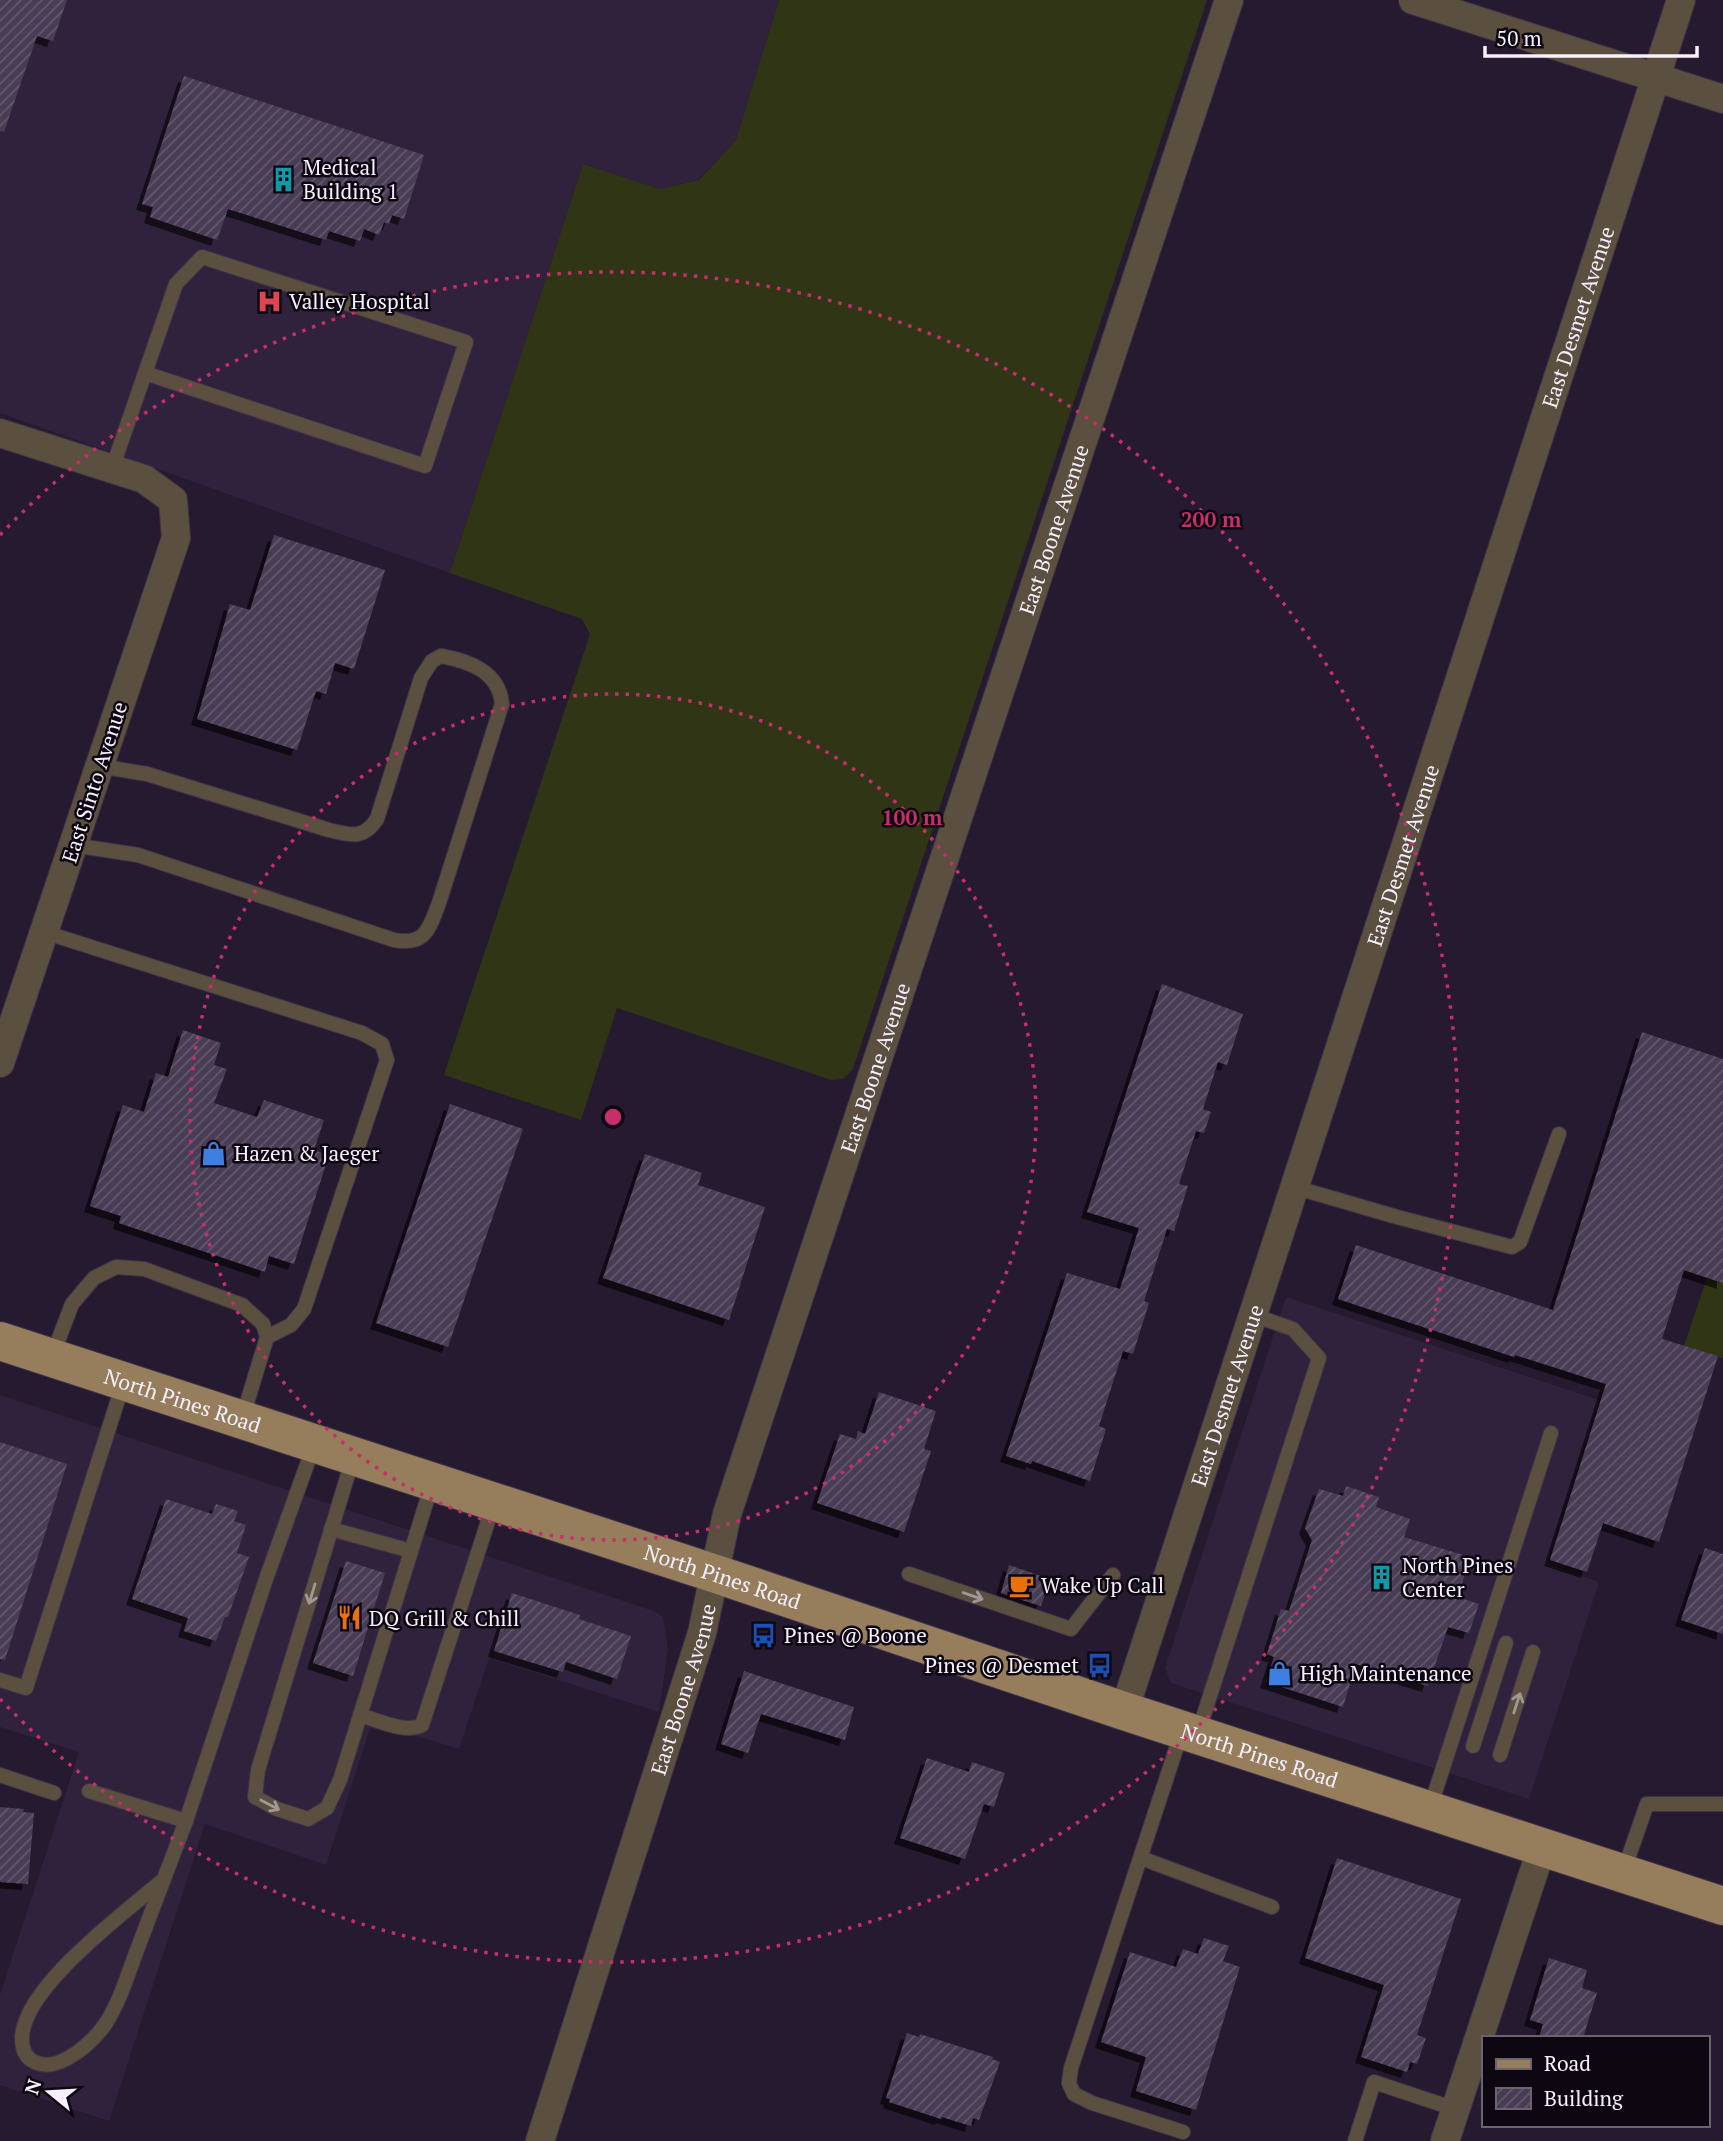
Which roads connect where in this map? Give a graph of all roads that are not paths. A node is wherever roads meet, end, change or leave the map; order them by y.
1 (1228, 0) edge
2 (1413, 0) edge
3 (1681, 0) edge
4 (1656, 77) junction
5 (1723, 99) edge
6 (145, 373) junction
7 (0, 433) edge
8 (112, 469) junction
9 (99, 766) junction
10 (73, 845) junction
11 (44, 932) junction
12 (0, 1063) edge
13 (1559, 1134) dead end
14 (1294, 1187) junction
15 (1253, 1315) junction
16 (267, 1337) junction
17 (0, 1341) edge
18 (52, 1358) junction
19 (124, 1383) junction
20 (242, 1420) junction
21 (1551, 1433) dead end
22 (315, 1444) junction
23 (354, 1456) junction
24 (433, 1482) junction
25 (494, 1502) junction
26 (331, 1529) junction
27 (411, 1552) junction
28 (713, 1573) junction
29 (909, 1574) dead end
30 (1113, 1575) dead end
31 (1506, 1643) dead end
32 (1533, 1652) dead end
33 (0, 1681) edge
34 (1124, 1711) junction
35 (360, 1715) junction
36 (1190, 1732) junction
37 (1473, 1746) dead end
38 (1500, 1755) dead end
39 (0, 1775) edge
40 (89, 1791) dead end
41 (54, 1793) dead end
42 (1723, 1804) edge
43 (1429, 1811) junction
44 (187, 1821) junction
45 (1542, 1847) junction
46 (1141, 1858) junction
47 (1623, 1874) junction
48 (164, 1879) junction
49 (1723, 1906) edge
50 (1272, 1907) dead end
51 (1455, 2109) junction
52 (1182, 2132) dead end
53 (540, 2141) edge
54 (1355, 2141) edge
55 (1445, 2141) edge

1 - 28 street, East Boone Avenue
2 - 4 street
3 - 4 street, East Desmet Avenue
4 - 5 street
4 - 14 street, East Desmet Avenue
6 - 6 lane
6 - 8 lane
7 - 8 street
8 - 9 street, East Sinto Avenue
9 - 10 street, East Sinto Avenue
9 - 10 lane
10 - 11 street, East Sinto Avenue
11 - 12 street, East Sinto Avenue
11 - 16 lane
13 - 14 lane
14 - 15 street, East Desmet Avenue
15 - 34 street, East Desmet Avenue
15 - 36 lane
16 - 18 lane
16 - 20 lane
17 - 18 main road, North Pines Road
18 - 19 main road, North Pines Road
19 - 20 main road, North Pines Road
19 - 33 lane
20 - 22 main road, North Pines Road
21 - 43 lane
22 - 23 main road, North Pines Road
22 - 44 lane
23 - 24 main road, North Pines Road
23 - 26 lane
24 - 25 main road, North Pines Road
24 - 27 lane
25 - 28 main road, North Pines Road
25 - 35 lane
26 - 27 lane
26 -> 35 lane
27 - 35 lane
28 - 34 main road, North Pines Road
28 - 53 street, East Boone Avenue
29 -> 30 lane
31 - 37 lane
38 -> 32 lane
34 - 36 main road, North Pines Road
36 - 43 main road, North Pines Road
36 - 46 lane
39 - 41 lane
40 - 44 lane
42 - 47 lane
43 - 45 main road, North Pines Road
44 - 48 lane
45 - 47 main road, North Pines Road
45 - 51 street
46 - 50 lane
46 - 52 lane
47 - 49 main road, North Pines Road
48 - 48 lane
51 - 54 lane
51 - 55 street

